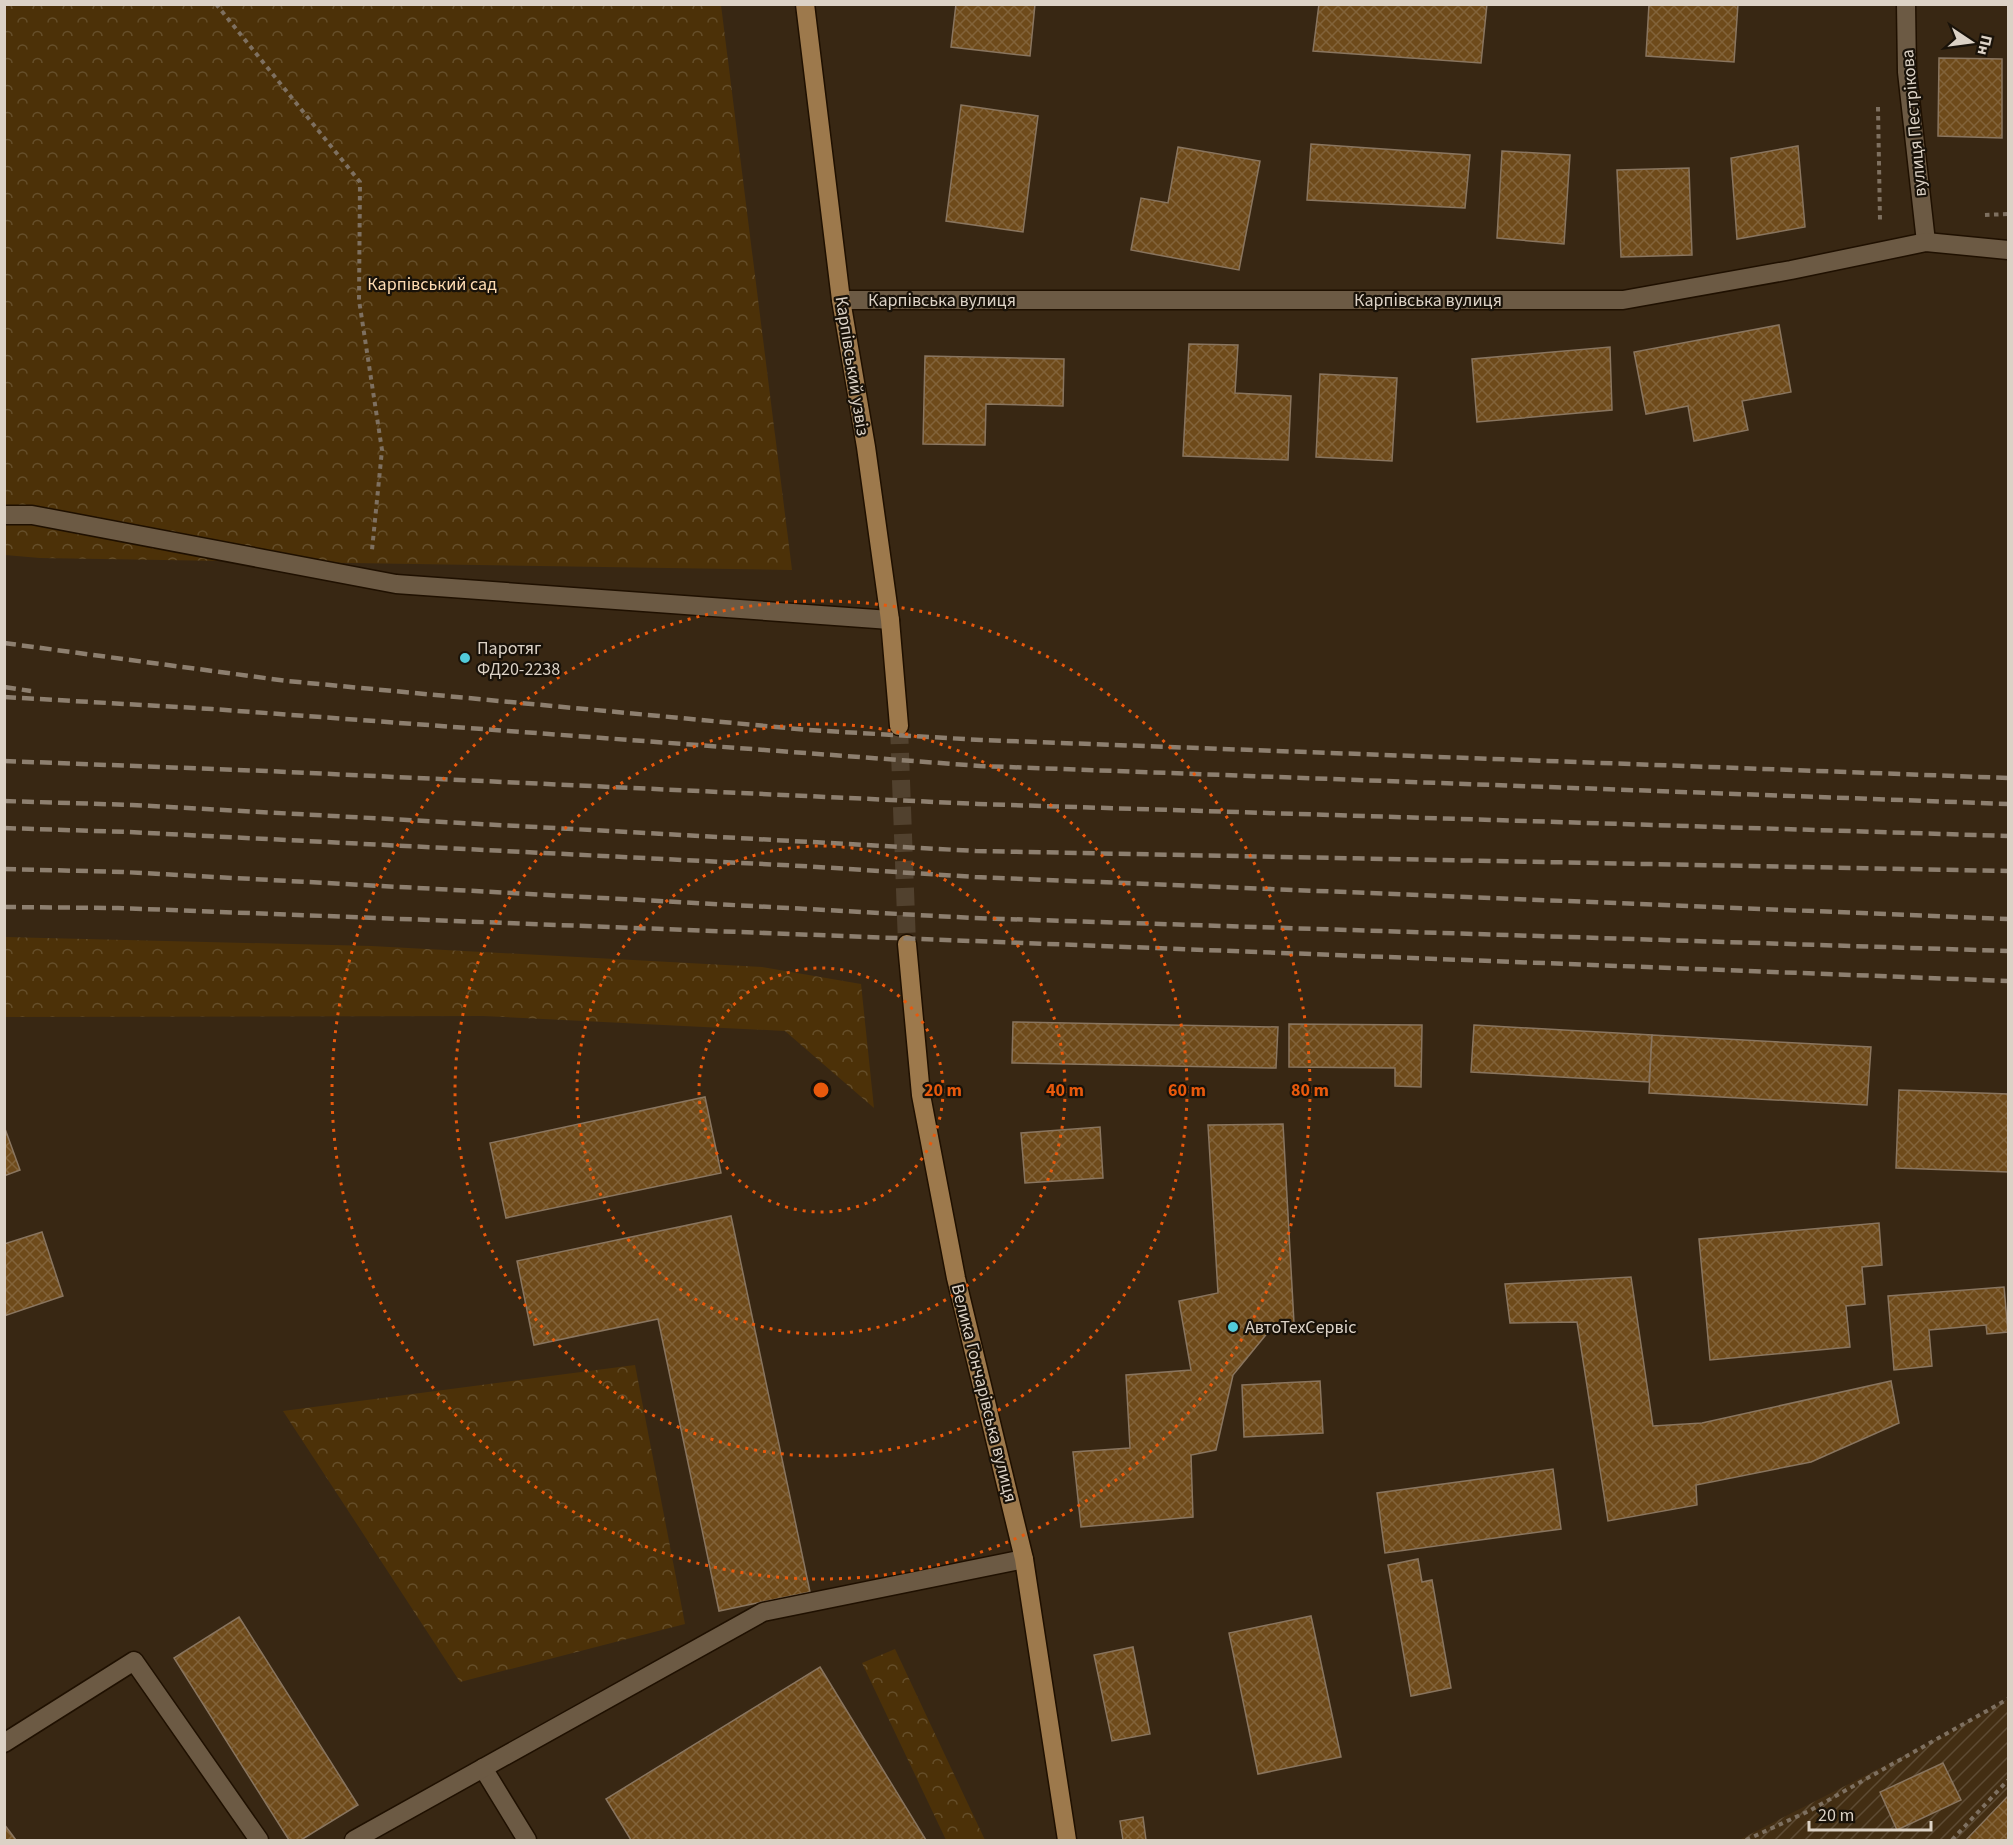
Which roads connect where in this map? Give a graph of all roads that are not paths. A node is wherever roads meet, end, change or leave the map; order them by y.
1 (805, 4) edge
2 (1906, 4) edge
3 (1926, 242) junction
4 (2008, 250) edge
5 (841, 300) junction
6 (4, 515) edge
7 (890, 620) junction
8 (899, 726) tunnel mouth
9 (907, 945) tunnel mouth
10 (1024, 1559) junction
11 (4, 1743) edge
12 (483, 1768) junction
13 (259, 1840) edge
14 (354, 1840) edge
15 (527, 1840) edge
16 (1067, 1840) edge

1 - 5 main road, Карпівський узвіз
2 - 3 street, вулиця Пестрікова
3 - 4 street, Карпівська вулиця
3 - 5 street, Карпівська вулиця
5 - 7 main road, Карпівський узвіз
6 - 7 street
7 - 8 main road, Карпівський узвіз
9 - 10 main road, Велика Гончарівська вулиця
10 - 12 street
10 - 16 main road, Велика Гончарівська вулиця
11 - 13 street
12 - 14 street
12 - 15 street

